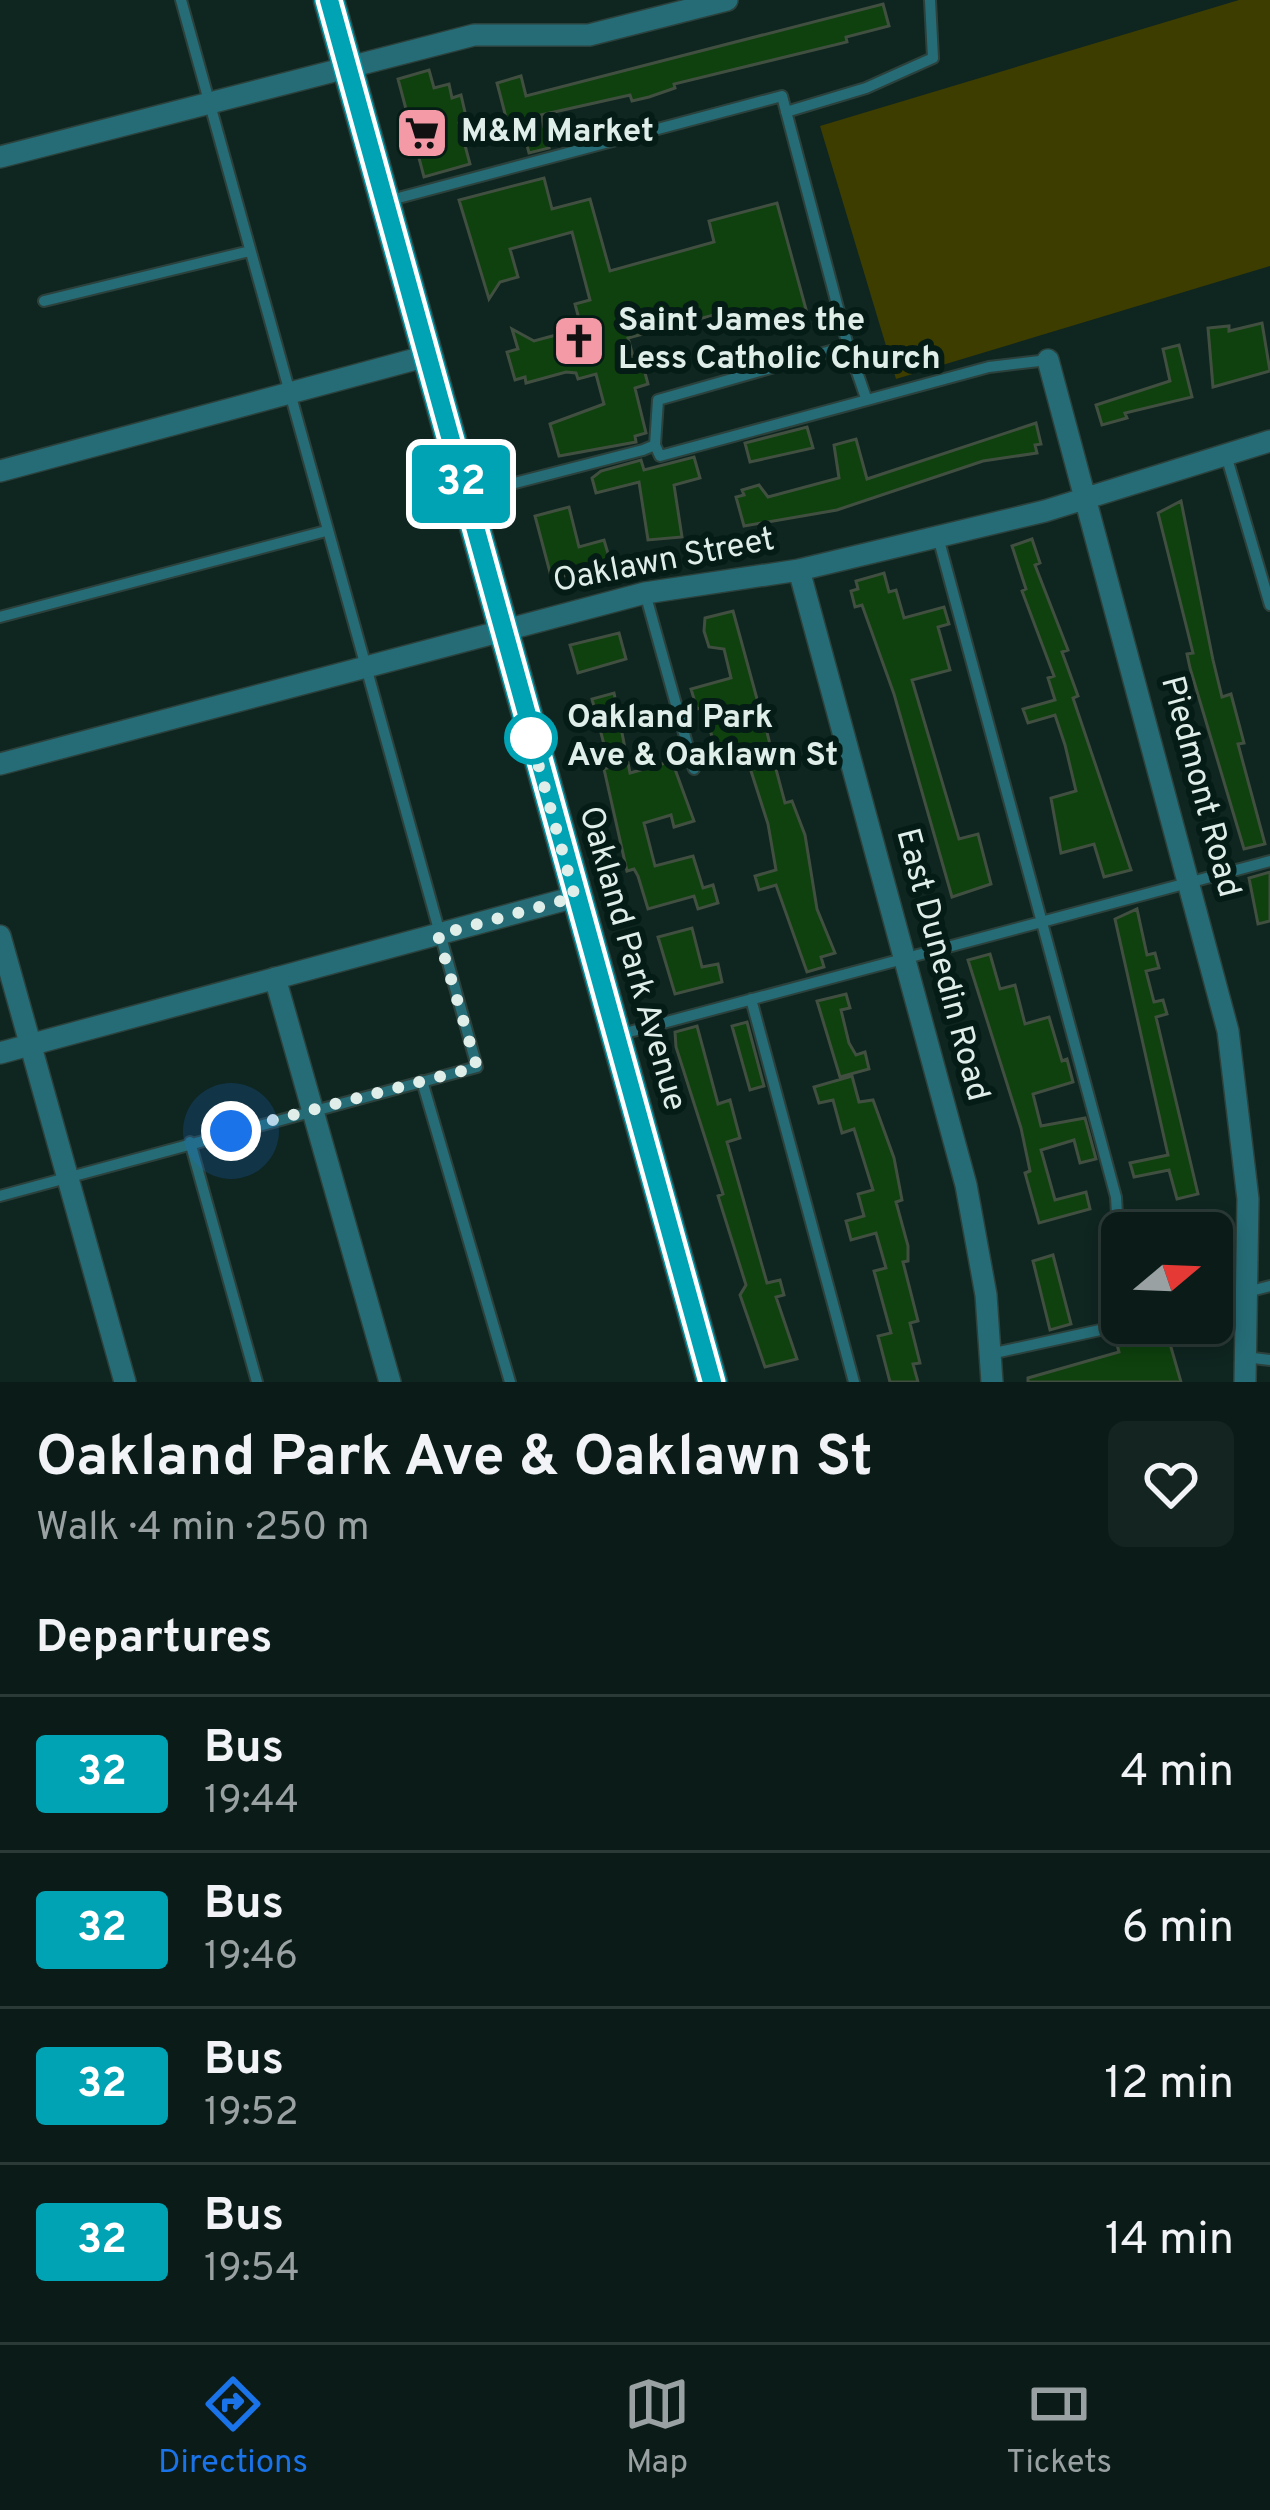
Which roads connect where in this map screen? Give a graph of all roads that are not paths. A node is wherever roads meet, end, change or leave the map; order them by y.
1 (181, 0) edge
2 (329, 0) edge
3 (727, 0) edge
4 (930, 0) edge
5 (347, 64) junction
6 (208, 103) junction
7 (786, 112) junction
8 (0, 157) edge
9 (385, 202) junction
10 (250, 251) junction
11 (44, 301) dead end
12 (848, 346) junction
13 (427, 356) junction
14 (1048, 360) joint
15 (288, 395) junction
16 (866, 398) junction
17 (1270, 441) edge
18 (655, 445) junction
19 (1226, 455) junction
20 (0, 471) edge
21 (464, 496) junction
22 (1086, 500) junction
23 (326, 532) junction
24 (938, 537) junction
25 (799, 570) junction
26 (645, 593) junction
27 (1270, 605) edge
28 (0, 617) edge
29 (501, 629) junction
30 (364, 667) junction
31 (0, 764) edge
32 (694, 769) dead end
33 (1270, 861) edge
34 (1190, 881) junction
35 (575, 897) junction
36 (1040, 921) junction
37 (438, 935) junction
38 (0, 936) edge
39 (906, 957) junction
40 (275, 978) junction
41 (751, 999) junction
42 (615, 1036) junction
43 (29, 1045) junction
44 (0, 1053) edge
45 (422, 1081) junction
46 (314, 1108) junction
47 (190, 1142) junction
48 (67, 1177) junction
49 (0, 1196) edge
50 (1117, 1212) edge
51 (1259, 1288) edge
52 (1101, 1330) edge
53 (990, 1354) junction
54 (1245, 1357) junction
55 (1270, 1360) edge
56 (125, 1382) edge
57 (256, 1382) edge
58 (390, 1382) edge
59 (510, 1382) edge
60 (712, 1382) edge
61 (854, 1382) edge
62 (992, 1382) edge
63 (1245, 1382) edge

1 - 6 lane
2 - 5 main road, Oakland Park Avenue
3 - 5 street
4 - 7 lane
5 - 6 street
5 - 9 main road, Oakland Park Avenue
6 - 8 street
6 - 10 lane
7 - 9 lane
7 - 12 lane
9 - 13 main road, Oakland Park Avenue
10 - 11 lane
10 - 15 lane
12 - 16 lane
12 - 18 lane
13 - 15 street
13 - 21 main road, Oakland Park Avenue
14 - 16 lane
14 - 22 street, Piedmont Road
15 - 20 street
15 - 23 lane
16 - 18 lane
17 - 19 street, Oaklawn Street
18 - 21 lane
19 - 22 street, Oaklawn Street
19 - 27 lane
21 - 29 main road, Oakland Park Avenue
22 - 24 street, Oaklawn Street
22 - 34 street, Piedmont Road
23 - 28 lane
23 - 30 lane
24 - 25 street, Oaklawn Street
24 - 36 lane
25 - 26 street, Oaklawn Street
25 - 39 street, East Dunedin Road
26 - 29 street, Oaklawn Street
26 - 32 lane
29 - 30 street, Oaklawn Street
29 - 35 main road, Oakland Park Avenue
30 - 31 street, Oaklawn Street
30 - 37 lane
33 - 34 lane
34 - 36 lane
34 - 51 street, Piedmont Road
35 - 37 street
35 - 42 main road, Oakland Park Avenue
36 - 39 lane
36 - 50 lane
37 - 40 street
37 - 45 lane
38 - 43 street
39 - 41 lane
39 - 53 street, East Dunedin Road
40 - 43 street
40 - 46 street
41 - 42 lane
41 - 61 lane
42 - 60 main road, Oakland Park Avenue
43 - 44 street
43 - 48 street
45 - 46 lane
45 - 59 lane
46 - 47 lane
46 - 58 street
47 - 48 lane
47 - 57 lane
48 - 49 lane
48 - 56 street
51 - 54 street, Piedmont Road
52 - 53 lane
53 - 62 street, East Dunedin Road
54 - 55 lane
54 - 63 street, Piedmont Road

